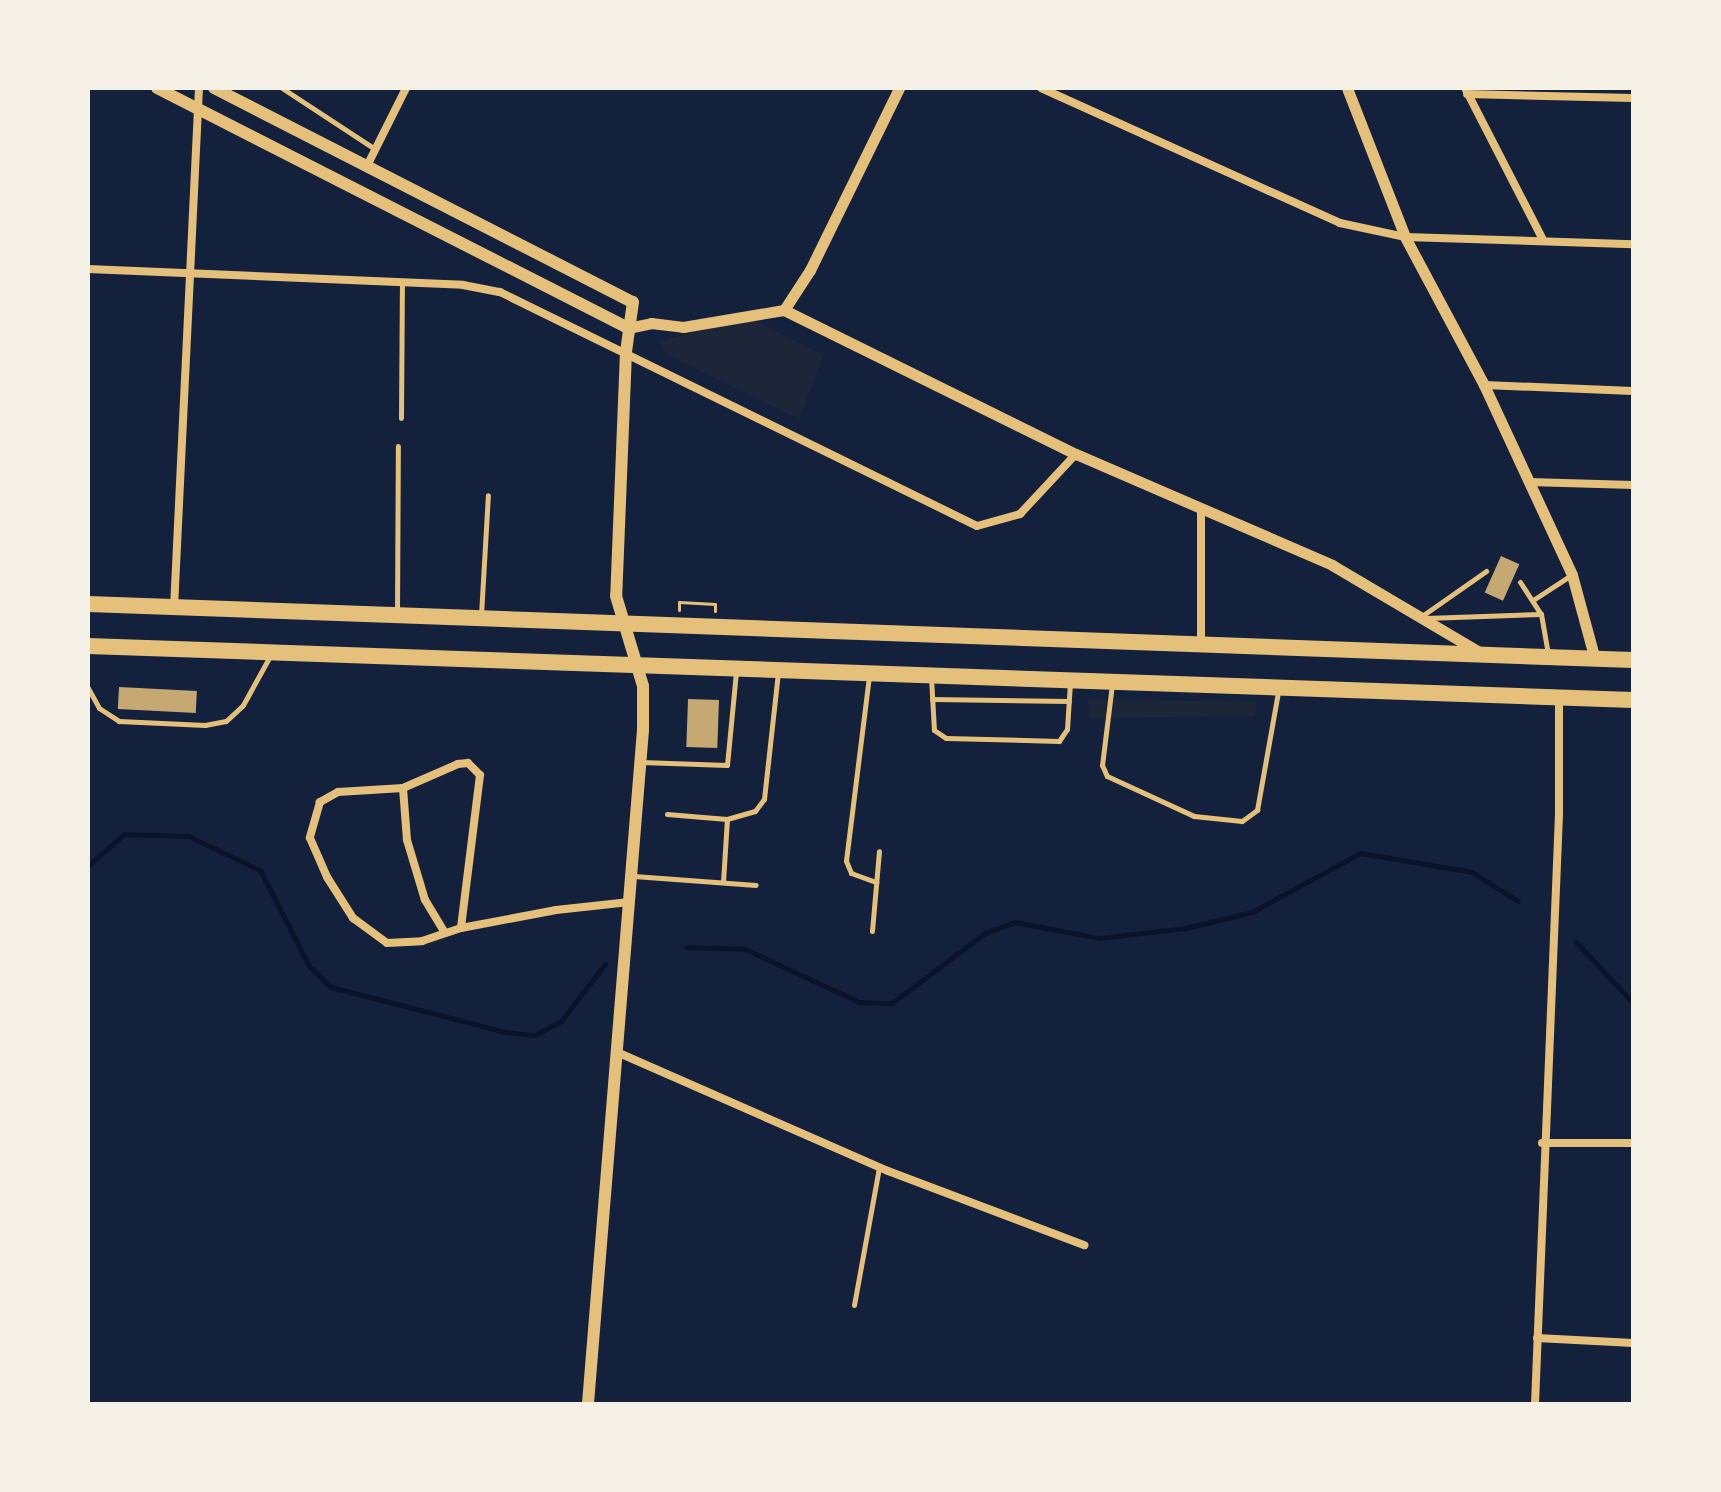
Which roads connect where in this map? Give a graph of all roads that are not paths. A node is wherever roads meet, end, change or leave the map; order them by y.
1 (157, 88) edge
2 (199, 88) edge
3 (214, 88) edge
4 (282, 88) edge
5 (406, 88) edge
6 (899, 88) edge
7 (1041, 88) edge
8 (1347, 88) edge
9 (1622, 88) edge
10 (1466, 91) edge
11 (1629, 98) edge
12 (196, 107) junction
13 (375, 150) junction
14 (367, 166) junction
15 (1405, 237) junction
16 (1542, 238) junction
17 (1633, 244) edge
18 (88, 269) edge
19 (188, 276) junction
20 (402, 283) junction
21 (633, 302) junction
22 (784, 310) junction
23 (651, 323) junction
24 (628, 328) junction
25 (626, 352) junction
26 (1484, 385) junction
27 (1633, 391) edge
28 (401, 418) dead end
29 (398, 446) dead end
30 (1076, 454) junction
31 (1529, 482) junction
32 (1633, 485) edge
33 (488, 495) dead end
34 (1201, 511) junction
35 (1486, 571) dead end
36 (1572, 575) junction
37 (1520, 582) dead end
38 (1533, 600) junction
39 (88, 604) edge
40 (174, 609) junction
41 (1541, 614) junction
42 (1419, 618) junction
43 (397, 619) junction
44 (481, 620) junction
45 (622, 624) junction
46 (1201, 641) junction
47 (88, 646) edge
48 (1482, 653) junction
49 (271, 654) junction
50 (1549, 655) junction
51 (1594, 656) junction
52 (1633, 660) edge
53 (639, 668) junction
54 (736, 671) junction
55 (778, 672) junction
56 (870, 675) junction
57 (931, 676) junction
58 (1071, 682) junction
59 (1112, 684) junction
60 (88, 688) edge
61 (1278, 690) junction
62 (1559, 697) junction
63 (932, 699) junction
64 (1633, 700) edge
65 (1069, 701) junction
66 (640, 761) junction
67 (403, 788) junction
68 (667, 814) dead end
69 (727, 819) junction
70 (879, 851) dead end
71 (631, 875) junction
72 (723, 882) junction
73 (876, 882) junction
74 (756, 885) dead end
75 (630, 902) junction
76 (461, 928) junction
77 (872, 931) dead end
78 (445, 933) junction
79 (619, 1053) junction
80 (1542, 1143) junction
81 (1633, 1143) edge
82 (879, 1167) junction
83 (1084, 1245) dead end
84 (854, 1305) dead end
85 (1537, 1338) junction
86 (1633, 1343) edge
87 (588, 1404) edge
88 (1535, 1404) edge

1 - 12 main road
2 - 12 street
3 - 14 main road
4 - 13 lane
5 - 13 street
6 - 22 street
7 - 15 street
8 - 15 street
9 - 11 street
10 - 11 street
10 - 16 street
12 - 19 street
12 - 24 main road
13 - 14 street
14 - 21 main road
15 - 16 street
15 - 26 street
16 - 17 street
18 - 19 street
19 - 20 street
19 - 40 street
20 - 25 street
20 - 28 lane
21 - 23 street
21 - 24 main road
22 - 23 street
22 - 30 street
23 - 24 street
24 - 25 main road
25 - 30 street
25 - 45 main road
26 - 27 street
26 - 31 street
29 - 43 lane
30 - 34 street
31 - 32 street
31 - 36 street
33 - 44 lane
34 - 42 street
34 - 46 street
35 - 42 lane
36 - 38 lane
36 - 51 street
37 - 38 lane
38 - 41 lane
39 - 40 highway
40 - 43 highway
41 - 42 lane
41 - 50 lane
42 - 48 street
43 - 44 highway
44 - 45 highway
45 - 46 highway
45 - 53 main road
46 - 48 highway
47 - 49 highway
48 - 50 highway
49 - 53 highway
49 - 60 lane
50 - 51 highway
51 - 52 highway
53 - 54 highway
53 - 66 main road
54 - 55 highway
54 - 66 lane
55 - 56 highway
55 - 69 lane
56 - 57 highway
56 - 73 lane
57 - 58 highway
57 - 63 lane
58 - 59 highway
58 - 65 lane
59 - 61 highway
59 - 61 lane
61 - 62 highway
62 - 64 highway
62 - 80 street
63 - 65 lane
63 - 65 lane
66 - 71 main road
67 - 76 street
67 - 78 street
67 - 78 street
68 - 69 lane
69 - 72 lane
70 - 73 lane
71 - 72 lane
71 - 75 main road
72 - 74 lane
73 - 77 lane
75 - 76 street
75 - 79 main road
76 - 78 street
79 - 82 street
79 - 87 main road
80 - 81 street
80 - 85 street
82 - 83 street
82 - 84 lane
85 - 86 street
85 - 88 street

